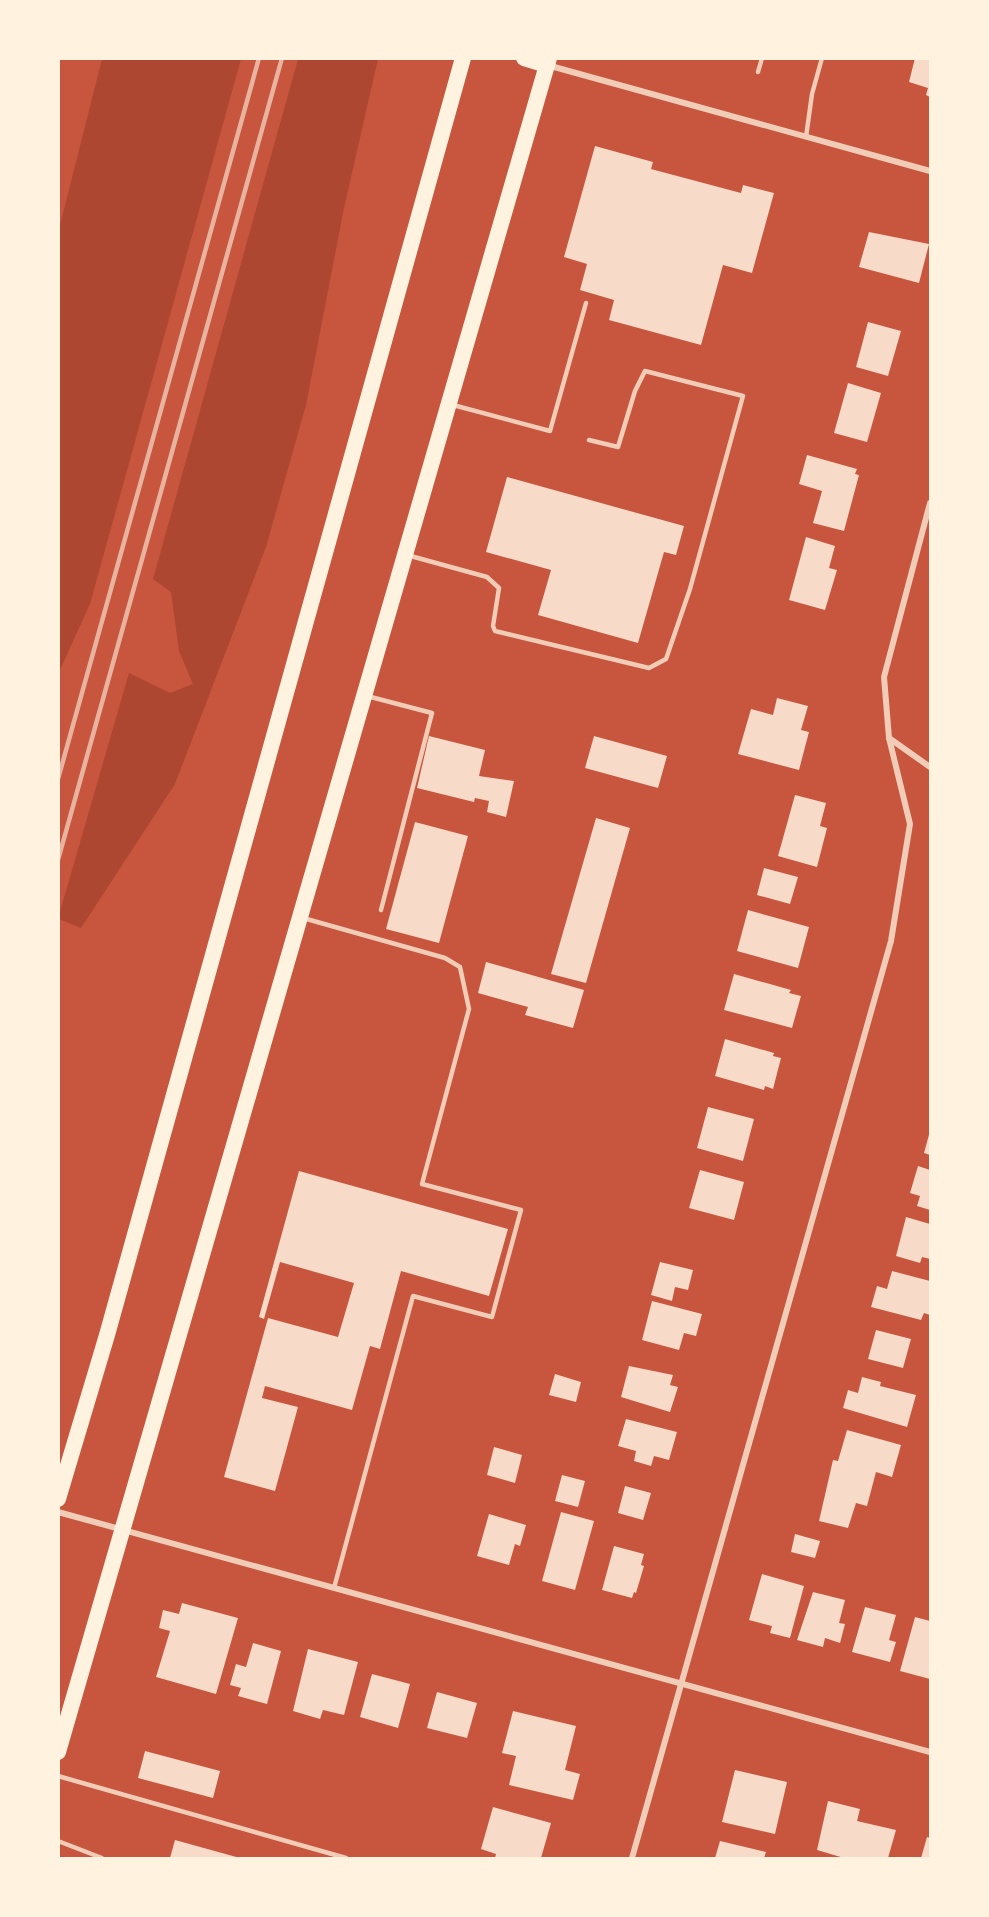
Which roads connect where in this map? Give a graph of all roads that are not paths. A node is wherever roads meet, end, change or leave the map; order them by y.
1 (463, 58) edge
2 (524, 58) edge
3 (762, 58) edge
4 (822, 58) edge
5 (548, 62) edge
6 (758, 72) dead end
7 (806, 137) junction
8 (930, 171) edge
9 (586, 303) dead end
10 (448, 404) junction
11 (588, 440) dead end
12 (930, 503) edge
13 (404, 554) junction
14 (364, 696) junction
15 (889, 738) junction
16 (930, 767) edge
17 (381, 910) dead end
18 (300, 918) junction
19 (58, 1499) edge
20 (58, 1512) edge
21 (122, 1532) junction
22 (334, 1588) junction
23 (680, 1681) junction
24 (58, 1752) edge
25 (930, 1752) edge
26 (58, 1776) edge
27 (58, 1841) edge
28 (102, 1858) edge
29 (346, 1858) edge
30 (632, 1858) edge

1 - 19 highway
2 - 5 highway
3 - 6 lane
4 - 7 lane
5 - 7 street
5 - 10 highway
7 - 8 street
9 - 10 lane
10 - 13 highway
11 - 13 lane
12 - 15 street
13 - 14 highway
14 - 17 lane
14 - 18 highway
15 - 16 street
15 - 23 street
18 - 21 highway
18 - 22 lane
20 - 21 street
21 - 22 street
21 - 24 highway
22 - 23 street
23 - 25 street
23 - 30 street
26 - 29 lane
27 - 28 lane

